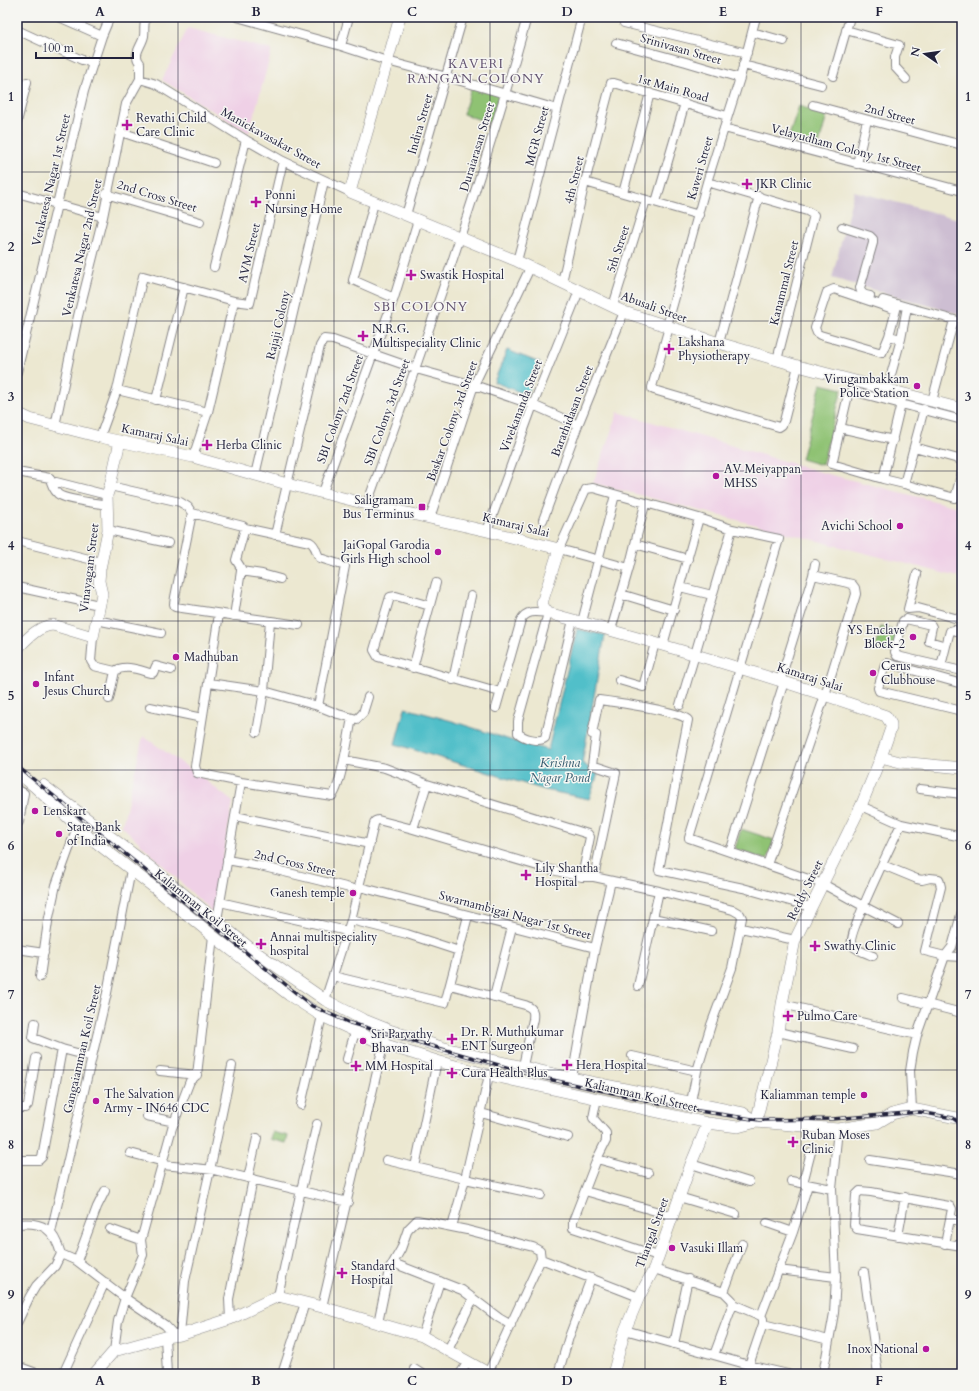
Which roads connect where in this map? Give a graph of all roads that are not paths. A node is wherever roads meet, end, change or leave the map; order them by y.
1 (59, 17) edge
2 (110, 17) edge
3 (146, 17) edge
4 (236, 17) edge
5 (349, 17) edge
6 (400, 17) edge
7 (463, 17) edge
8 (527, 17) edge
9 (582, 17) edge
10 (756, 17) edge
11 (850, 17) edge
12 (624, 23) dead end
13 (17, 30) edge
14 (846, 30) junction
15 (752, 32) junction
16 (102, 36) junction
17 (784, 40) dead end
18 (616, 43) dead end
19 (341, 46) junction
20 (746, 53) junction
21 (387, 61) junction
22 (92, 63) junction
23 (743, 65) junction
24 (833, 76) dead end
25 (447, 77) junction
26 (740, 78) junction
27 (140, 79) junction
28 (906, 79) dead end
29 (27, 82) dead end
30 (611, 83) joint
31 (821, 85) dead end
32 (650, 93) junction
33 (506, 94) junction
34 (685, 103) junction
35 (813, 105) dead end
36 (557, 109) junction
37 (727, 116) junction
38 (867, 120) junction
39 (17, 122) edge
40 (724, 128) junction
41 (121, 132) junction
42 (246, 140) junction
43 (962, 145) edge
44 (283, 161) junction
45 (214, 163) dead end
46 (856, 164) junction
47 (324, 181) junction
48 (585, 182) junction
49 (707, 182) junction
50 (962, 191) edge
51 (350, 192) junction
52 (17, 193) edge
53 (623, 193) junction
54 (106, 194) junction
55 (759, 196) junction
56 (646, 200) junction
57 (656, 202) junction
58 (374, 203) junction
59 (57, 204) junction
60 (406, 215) junction
61 (699, 215) junction
62 (102, 217) junction
63 (418, 220) junction
64 (200, 222) dead end
65 (842, 228) dead end
66 (461, 237) junction
67 (517, 261) junction
68 (214, 267) dead end
69 (530, 268) junction
70 (562, 282) junction
71 (184, 287) junction
72 (579, 291) junction
73 (394, 298) junction
74 (234, 301) junction
75 (613, 306) junction
76 (907, 307) junction
77 (624, 312) junction
78 (958, 321) edge
79 (668, 326) junction
80 (889, 336) junction
81 (901, 339) junction
82 (719, 343) junction
83 (373, 354) junction
84 (777, 360) junction
85 (798, 366) junction
86 (416, 369) junction
87 (17, 372) edge
88 (474, 385) junction
89 (887, 389) junction
90 (117, 390) junction
91 (902, 399) junction
92 (156, 400) junction
93 (928, 405) junction
94 (533, 406) junction
95 (962, 409) edge
96 (208, 412) junction
97 (17, 413) edge
98 (962, 420) edge
99 (578, 425) junction
100 (55, 426) junction
101 (840, 428) junction
102 (100, 436) junction
103 (893, 440) junction
104 (120, 441) junction
105 (914, 447) junction
106 (194, 457) junction
107 (962, 460) edge
108 (17, 472) edge
109 (962, 472) edge
110 (255, 475) junction
111 (883, 479) junction
112 (52, 484) junction
113 (287, 484) junction
114 (904, 484) junction
115 (323, 492) junction
116 (108, 495) junction
117 (615, 495) junction
118 (367, 504) junction
119 (645, 504) junction
120 (192, 513) junction
121 (430, 518) junction
122 (699, 518) junction
123 (543, 520) dead end
124 (245, 528) junction
125 (732, 529) junction
126 (108, 530) junction
127 (487, 531) junction
128 (275, 535) junction
129 (17, 541) edge
130 (168, 543) dead end
131 (635, 544) junction
132 (559, 549) junction
133 (688, 559) junction
134 (599, 560) junction
135 (101, 562) junction
136 (816, 564) dead end
137 (629, 568) junction
138 (241, 571) junction
139 (917, 574) dead end
140 (813, 575) junction
141 (280, 579) dead end
142 (436, 583) dead end
143 (17, 587) edge
144 (680, 587) junction
145 (621, 594) junction
146 (712, 595) junction
147 (472, 596) dead end
148 (99, 605) junction
149 (430, 606) junction
150 (674, 610) junction
151 (219, 614) junction
152 (547, 615) junction
153 (234, 616) junction
154 (96, 620) junction
155 (962, 620) edge
156 (270, 621) junction
157 (576, 622) junction
158 (299, 625) dead end
159 (611, 630) junction
160 (162, 633) dead end
161 (962, 633) edge
162 (93, 637) junction
163 (659, 644) junction
164 (946, 646) junction
165 (17, 649) edge
166 (694, 654) junction
167 (941, 666) junction
168 (413, 668) junction
169 (740, 669) junction
170 (172, 670) dead end
171 (115, 671) junction
172 (962, 671) edge
173 (453, 680) junction
174 (619, 680) dead end
175 (782, 682) junction
176 (209, 683) junction
177 (962, 684) edge
178 (264, 691) junction
179 (500, 692) junction
180 (825, 695) junction
181 (368, 697) dead end
182 (109, 699) dead end
183 (680, 705) dead end
184 (318, 706) junction
185 (150, 707) dead end
186 (496, 708) dead end
187 (962, 711) edge
188 (202, 718) junction
189 (352, 718) junction
190 (257, 732) dead end
191 (881, 757) junction
192 (344, 760) junction
193 (962, 768) edge
194 (18, 774) edge
195 (241, 782) junction
196 (427, 784) junction
197 (17, 788) edge
198 (920, 789) dead end
199 (962, 794) edge
200 (861, 806) junction
201 (235, 816) junction
202 (17, 822) edge
203 (901, 824) junction
204 (77, 827) junction
205 (413, 829) junction
206 (962, 837) edge
207 (370, 844) junction
208 (730, 852) junction
209 (227, 860) junction
210 (767, 865) junction
211 (883, 865) junction
212 (131, 870) junction
213 (582, 877) junction
214 (594, 877) junction
215 (611, 881) junction
216 (823, 884) junction
217 (359, 889) junction
218 (659, 891) junction
219 (220, 902) junction
220 (428, 905) joint
221 (862, 906) junction
222 (811, 907) junction
223 (468, 916) junction
224 (961, 916) edge
225 (653, 918) junction
226 (217, 920) junction
227 (351, 920) junction
228 (898, 924) dead end
229 (512, 927) junction
230 (741, 928) junction
231 (347, 931) junction
232 (711, 931) dead end
233 (213, 936) junction
234 (795, 940) junction
235 (595, 948) junction
236 (17, 949) edge
237 (459, 951) junction
238 (44, 953) junction
239 (873, 956) dead end
240 (945, 956) junction
241 (962, 957) edge
242 (333, 976) junction
243 (40, 977) dead end
244 (450, 985) junction
245 (638, 986) dead end
246 (494, 997) junction
247 (903, 998) dead end
248 (325, 1000) junction
249 (782, 1004) junction
250 (928, 1005) junction
251 (962, 1013) edge
252 (322, 1016) junction
253 (35, 1023) dead end
254 (387, 1029) junction
255 (355, 1032) junction
256 (778, 1032) junction
257 (917, 1035) junction
258 (383, 1044) junction
259 (853, 1049) dead end
260 (62, 1050) junction
261 (632, 1056) dead end
262 (92, 1057) junction
263 (36, 1058) dead end
264 (347, 1059) dead end
265 (437, 1061) junction
266 (232, 1066) dead end
267 (523, 1066) junction
268 (160, 1071) dead end
269 (697, 1071) junction
270 (197, 1075) junction
271 (489, 1075) junction
272 (572, 1078) junction
273 (597, 1098) junction
274 (691, 1102) junction
275 (301, 1105) dead end
276 (17, 1108) edge
277 (912, 1109) junction
278 (480, 1113) junction
279 (147, 1116) dead end
280 (962, 1119) edge
281 (175, 1122) junction
282 (756, 1122) junction
283 (708, 1123) junction
284 (317, 1124) dead end
285 (838, 1129) junction
286 (568, 1137) dead end
287 (257, 1138) dead end
288 (811, 1152) dead end
289 (130, 1153) dead end
290 (597, 1159) junction
291 (17, 1160) edge
292 (386, 1160) dead end
293 (870, 1160) dead end
294 (163, 1164) junction
295 (692, 1164) junction
296 (415, 1167) junction
297 (210, 1170) junction
298 (648, 1173) dead end
299 (962, 1174) edge
300 (250, 1179) junction
301 (465, 1179) junction
302 (791, 1181) dead end
303 (749, 1182) dead end
304 (805, 1184) junction
305 (832, 1189) junction
306 (301, 1190) junction
307 (105, 1191) dead end
308 (585, 1191) junction
309 (541, 1194) dead end
310 (679, 1197) junction
311 (905, 1197) junction
312 (348, 1202) junction
313 (736, 1214) dead end
314 (673, 1216) junction
315 (950, 1219) junction
316 (962, 1221) edge
317 (767, 1223) dead end
318 (17, 1224) edge
319 (452, 1227) junction
320 (110, 1229) dead end
321 (51, 1232) junction
322 (793, 1232) junction
323 (898, 1236) junction
324 (142, 1240) junction
325 (742, 1244) dead end
326 (945, 1244) junction
327 (962, 1246) edge
328 (62, 1254) junction
329 (658, 1256) junction
330 (541, 1259) junction
331 (77, 1261) junction
332 (393, 1263) junction
333 (654, 1269) junction
334 (778, 1270) junction
335 (864, 1272) dead end
336 (836, 1277) junction
337 (591, 1278) junction
338 (688, 1279) junction
339 (440, 1281) junction
340 (104, 1282) junction
341 (724, 1292) junction
342 (278, 1296) junction
343 (639, 1297) junction
344 (125, 1298) junction
345 (473, 1299) junction
346 (305, 1303) junction
347 (733, 1304) junction
348 (322, 1307) junction
349 (230, 1319) junction
350 (762, 1320) junction
351 (17, 1323) edge
352 (378, 1323) junction
353 (511, 1324) junction
354 (625, 1330) junction
355 (173, 1336) junction
356 (422, 1336) junction
357 (829, 1340) junction
358 (674, 1344) junction
359 (448, 1350) junction
360 (114, 1351) junction
361 (714, 1355) junction
362 (468, 1362) junction
363 (749, 1365) junction
364 (17, 1366) edge
365 (414, 1369) dead end
366 (39, 1374) edge
367 (63, 1374) edge
368 (94, 1374) edge
369 (167, 1374) edge
370 (282, 1374) edge
371 (422, 1374) edge
372 (460, 1374) edge
373 (489, 1374) edge
374 (558, 1374) edge
375 (613, 1374) edge
376 (788, 1374) edge
377 (823, 1374) edge
378 (878, 1374) edge

1 - 16 street
2 - 16 street, Venkatesa Nagar 1st Street
3 - 27 street
4 - 19 street
5 - 19 street
6 - 21 street
7 - 25 street, Indira Street
8 - 33 street, Duraiarasan Street
9 - 36 street, MGR Street
10 - 15 street, Kaveri Street
11 - 14 street
12 - 20 street
13 - 22 street
14 - 24 street
14 - 28 street
15 - 17 street
15 - 20 street, Kaveri Street
16 - 22 street, Venkatesa Nagar 1st Street
18 - 26 street, Srinivasan Street
19 - 21 street
20 - 23 street, Kaveri Street
21 - 25 street
21 - 51 street
22 - 59 street, Venkatesa Nagar 1st Street
23 - 26 street, Kaveri Street
23 - 31 street
25 - 33 street
25 - 60 street, Indira Street
26 - 37 street, Kaveri Street
27 - 41 street, Venkatesa Nagar 2nd Street
27 - 42 street, Manickavasakar Street
29 - 39 street
30 - 32 street, 1st Main Road
30 - 48 street, 4th Street
32 - 34 street, 1st Main Road
32 - 53 street
33 - 36 street
33 - 66 street, Duraiarasan Street
34 - 37 street, 1st Main Road
34 - 57 street
35 - 38 street, 2nd Street
36 - 67 street, MGR Street
37 - 40 street, Kaveri Street
38 - 43 street, 2nd Street
38 - 46 street
40 - 46 street, Velayudham Colony 1st Street
40 - 49 street, Kaveri Street
41 - 45 street
41 - 54 street, Venkatesa Nagar 2nd Street
42 - 44 street, Manickavasakar Street
42 - 68 street
44 - 47 street, Manickavasakar Street
44 - 74 street, AVM Street
46 - 50 street, Velayudham Colony 1st Street
47 - 51 street, Manickavasakar Street
47 - 110 street, Rajaji Colony
48 - 53 street
48 - 70 street, 4th Street
49 - 55 street
49 - 61 street, Kaveri Street
51 - 58 street, Abusali Street
52 - 59 street
53 - 56 street
54 - 62 street, Venkatesa Nagar 2nd Street
54 - 64 street, 2nd Cross Street
55 - 82 street
55 - 84 street, Kanammal Street
56 - 57 street
56 - 75 street, 5th Street
57 - 61 street
58 - 60 street, Abusali Street
58 - 73 street
59 - 62 street
59 - 87 street, Venkatesa Nagar 1st Street
60 - 63 street, Abusali Street
61 - 79 street, Kaveri Street
62 - 100 street, Venkatesa Nagar 2nd Street
63 - 66 street, Abusali Street
63 - 73 street, SBI Colony 2nd Street
65 - 76 street
66 - 67 street, Abusali Street
66 - 86 street, SBI Colony 3rd Street
67 - 69 street, Abusali Street
69 - 70 street, Abusali Street
69 - 88 street, Baskar Colony 3rd Street
70 - 72 street, Abusali Street
71 - 74 street
71 - 90 street
71 - 92 street
72 - 75 street, Abusali Street
72 - 94 street, Vivekananda Street
73 - 83 street, SBI Colony 2nd Street
74 - 96 street
75 - 77 street, Abusali Street
76 - 78 street
76 - 81 street
77 - 79 street, Abusali Street
77 - 99 street, Barathidasan Street
78 - 93 street
79 - 82 street, Abusali Street
79 - 85 street, Kaveri Street
80 - 80 street
80 - 81 street
81 - 89 street
82 - 84 street, Abusali Street
83 - 86 street
83 - 113 street
83 - 115 street, SBI Colony 2nd Street
84 - 85 street, Abusali Street
85 - 89 street, Abusali Street
86 - 88 street
86 - 118 street, SBI Colony 3rd Street
88 - 94 street
88 - 121 street, Baskar Colony 3rd Street
89 - 91 street, Abusali Street
90 - 92 street
90 - 102 street
91 - 93 street, Abusali Street
91 - 101 street
91 - 103 street
92 - 96 street
93 - 95 street, Abusali Street
93 - 98 street
93 - 105 street
94 - 99 street
94 - 127 street, Vivekananda Street
96 - 106 street
97 - 100 street, Kamaraj Salai
99 - 123 street, Barathidasan Street
100 - 102 street, Kamaraj Salai
101 - 103 street
101 - 111 street
102 - 104 street, Kamaraj Salai
103 - 111 street
104 - 106 street, Kamaraj Salai
104 - 116 street, Vinayagam Street
105 - 107 street
105 - 114 street
106 - 110 street, Kamaraj Salai
108 - 112 street
109 - 114 street
110 - 113 street, Kamaraj Salai
111 - 114 street
112 - 116 street
112 - 116 street
113 - 115 street, Kamaraj Salai
113 - 128 street
115 - 118 street, Kamaraj Salai
116 - 120 street
116 - 126 street, Vinayagam Street
117 - 119 street
117 - 132 street
117 - 134 street
118 - 121 street, Kamaraj Salai
119 - 122 street
119 - 131 street
120 - 124 street
120 - 151 street
121 - 127 street, Kamaraj Salai
122 - 125 street
122 - 133 street
124 - 128 street
124 - 138 street
125 - 146 street
125 - 169 street
126 - 130 street
126 - 135 street, Vinayagam Street
127 - 132 street, Kamaraj Salai
128 - 184 street
129 - 135 street
131 - 133 street
131 - 137 street
132 - 134 street
132 - 152 street, Kamaraj Salai
133 - 144 street
134 - 137 street
134 - 157 street
135 - 148 street, Vinayagam Street
136 - 140 street
137 - 145 street
138 - 141 street
138 - 153 street
139 - 155 street
140 - 175 street
140 - 180 street
142 - 149 street
143 - 148 street
144 - 146 street
144 - 150 street
145 - 150 street
145 - 159 street
146 - 166 street
147 - 173 street
148 - 154 street, Vinayagam Street
149 - 168 street
149 - 168 street
150 - 163 street
151 - 153 street
151 - 176 street
152 - 157 street, Kamaraj Salai
152 - 157 street
152 - 179 street
153 - 156 street
154 - 160 street
154 - 162 street, Vinayagam Street
156 - 158 street
156 - 178 street
157 - 159 street, Kamaraj Salai
159 - 163 street, Kamaraj Salai
161 - 164 street
162 - 165 street
162 - 171 street
163 - 166 street, Kamaraj Salai
163 - 174 street
164 - 167 street
164 - 167 street
166 - 169 street, Kamaraj Salai
166 - 183 street
167 - 172 street
168 - 173 street
169 - 175 street, Kamaraj Salai
169 - 208 street
170 - 171 street
171 - 182 street
173 - 179 street
175 - 180 street, Kamaraj Salai
175 - 208 street
176 - 178 street
176 - 188 street
177 - 187 street
178 - 184 street
178 - 190 street
179 - 186 street
180 - 191 street, Kamaraj Salai
180 - 210 street
181 - 189 street
184 - 189 street
185 - 188 street
188 - 195 street
189 - 192 street
191 - 193 street
191 - 200 street, Reddy Street
192 - 195 street
192 - 196 street
194 - 204 street, Kaliamman Koil Street
194 - 226 street, Kaliamman Koil Street
195 - 201 street
196 - 205 street
196 - 213 street
197 - 202 street
198 - 199 street
200 - 203 street
200 - 216 street, Reddy Street
201 - 207 street
201 - 209 street
203 - 206 street
203 - 211 street
204 - 212 street, Kaliamman Koil Street
204 - 238 street
205 - 207 street
205 - 213 street
207 - 217 street
208 - 210 street
209 - 217 street, 2nd Cross Street
209 - 219 street
210 - 216 street
211 - 221 street
211 - 240 street
212 - 233 street, Kaliamman Koil Street
212 - 262 street, Gangaiamman Koil Street
213 - 214 street
214 - 215 street
214 - 222 street
215 - 218 street
215 - 235 street
216 - 221 street
216 - 222 street, Reddy Street
217 - 220 street, 2nd Cross Street
217 - 227 street
218 - 225 street
218 - 230 street
219 - 226 street
219 - 231 street
220 - 223 street, Swarnambigai Nagar 1st Street
221 - 228 street
221 - 239 street
222 - 234 street, Reddy Street
223 - 229 street, Swarnambigai Nagar 1st Street
223 - 237 street
224 - 240 street
225 - 232 street
225 - 245 street
226 - 248 street, Kaliamman Koil Street
227 - 231 street
227 - 237 street
229 - 235 street, Swarnambigai Nagar 1st Street
229 - 246 street
230 - 234 street
230 - 269 street
231 - 242 street
233 - 252 street, Kaliamman Koil Street
233 - 270 street
234 - 249 street, Reddy Street
235 - 272 street
236 - 238 street
237 - 244 street
238 - 243 street
240 - 241 street
240 - 250 street
242 - 244 street
242 - 248 street
244 - 246 street
246 - 267 street
247 - 250 street
248 - 254 street, Kaliamman Koil Street
249 - 256 street, Reddy Street
249 - 257 street
250 - 251 street
250 - 257 street
252 - 255 street, Kaliamman Koil Street
252 - 275 street
253 - 260 street
254 - 258 street
254 - 267 street, Kaliamman Koil Street
255 - 258 street, Kaliamman Koil Street
255 - 264 street
256 - 259 street
256 - 282 street, Reddy Street
257 - 277 street
258 - 265 street, Kaliamman Koil Street
258 - 312 street
260 - 262 street
260 - 291 street
261 - 269 street
262 - 321 street, Gangaiamman Koil Street
263 - 276 street
265 - 271 street, Kaliamman Koil Street
265 - 296 street
266 - 297 street
267 - 272 street, Kaliamman Koil Street
268 - 270 street
269 - 274 street
270 - 281 street
271 - 273 street, Kaliamman Koil Street
271 - 278 street
272 - 274 street, Kaliamman Koil Street
273 - 283 street, Kaliamman Koil Street
273 - 290 street
274 - 282 street, Kaliamman Koil Street
277 - 280 street, Kaliamman Koil Street
277 - 285 street, Kaliamman Koil Street
278 - 286 street
278 - 301 street
279 - 281 street
281 - 294 street
282 - 283 street, Kaliamman Koil Street
282 - 285 street, Kaliamman Koil Street
283 - 295 street, Thangal Street
284 - 306 street
285 - 305 street
287 - 300 street
288 - 304 street
289 - 294 street
290 - 298 street
290 - 308 street
292 - 296 street
293 - 299 street
294 - 297 street
294 - 324 street
295 - 303 street
295 - 310 street, Thangal Street
296 - 301 street
297 - 300 street
297 - 355 street
300 - 306 street
300 - 349 street
301 - 309 street
301 - 319 street
302 - 304 street
304 - 305 street
304 - 322 street
305 - 336 street
306 - 312 street
306 - 342 street
307 - 331 street
308 - 314 street
308 - 329 street
310 - 313 street
310 - 314 street, Thangal Street
311 - 315 street
311 - 323 street
311 - 323 street
312 - 348 street
314 - 329 street, Thangal Street
315 - 316 street
315 - 326 street
317 - 322 street
318 - 321 street
319 - 330 street
319 - 332 street
320 - 324 street
321 - 328 street
322 - 334 street
323 - 326 street
324 - 344 street
325 - 341 street
326 - 327 street
328 - 331 street
328 - 351 street
329 - 333 street, Thangal Street
330 - 337 street
330 - 353 street
331 - 340 street
332 - 339 street
332 - 352 street
333 - 338 street
333 - 343 street, Thangal Street
334 - 336 street
334 - 350 street
335 - 378 street
336 - 357 street
337 - 343 street
337 - 374 street
338 - 341 street
338 - 358 street
339 - 345 street
339 - 356 street
340 - 344 street
340 - 367 street
341 - 347 street
342 - 346 street
342 - 349 street
343 - 354 street, Thangal Street
344 - 355 street
344 - 360 street
345 - 353 street
345 - 359 street
346 - 348 street
346 - 370 street
347 - 350 street
347 - 361 street
348 - 352 street
349 - 355 street
350 - 357 street
350 - 363 street
352 - 356 street
353 - 373 street
354 - 358 street
354 - 375 street, Thangal Street
355 - 360 street
355 - 369 street
356 - 359 street
357 - 377 street
358 - 361 street
359 - 362 street
360 - 368 street
361 - 363 street
362 - 372 street
362 - 373 street
363 - 376 street
364 - 366 street
365 - 371 street

